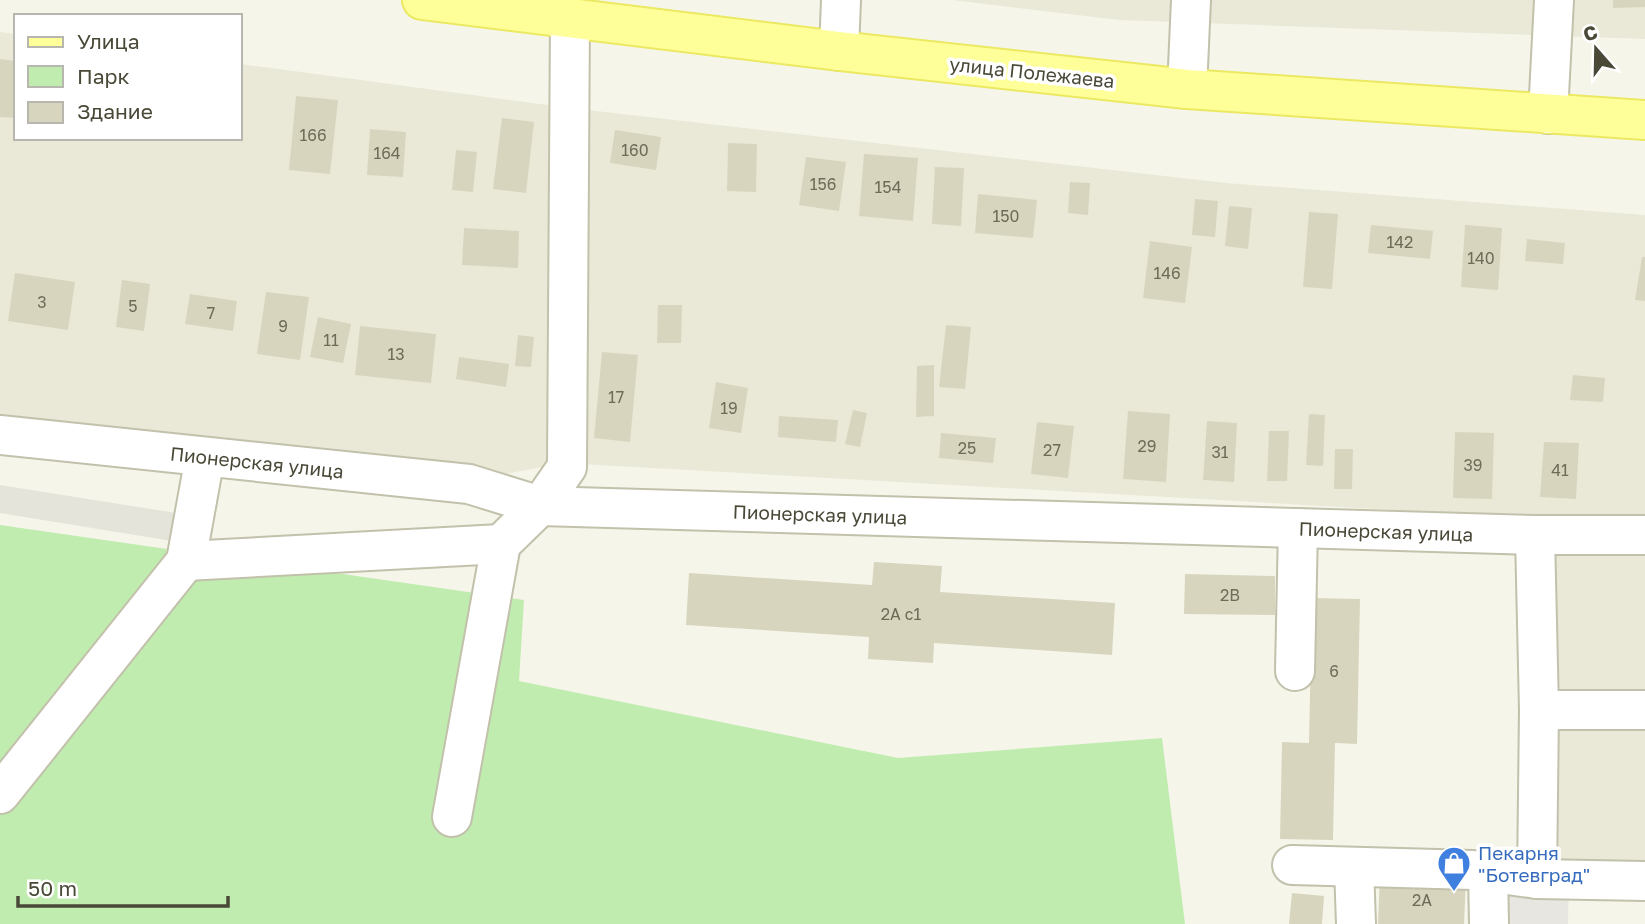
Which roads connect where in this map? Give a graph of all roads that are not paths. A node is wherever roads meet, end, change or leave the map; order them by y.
1 (422, 0) edge
2 (841, 0) edge
3 (1191, 0) edge
4 (1554, 0) edge
5 (474, 4) edge
6 (570, 19) junction
7 (839, 51) junction
8 (1187, 89) junction
9 (1548, 114) junction
10 (1645, 120) edge
11 (0, 435) edge
12 (205, 457) junction
13 (540, 506) junction
14 (1298, 528) junction
15 (1535, 535) junction
16 (1645, 535) edge
17 (502, 544) junction
18 (186, 561) junction
19 (1295, 671) dead end
20 (1539, 710) junction
21 (1645, 710) edge
22 (0, 794) edge
23 (452, 817) dead end
24 (1292, 865) dead end
25 (1354, 867) junction
26 (1488, 872) junction
27 (1536, 879) junction
28 (1645, 881) edge
29 (1356, 924) edge
30 (1489, 924) edge

1 - 5 main road, улица Полежаева
2 - 7 street
3 - 8 street
4 - 9 street
5 - 6 main road, улица Полежаева
6 - 7 main road, улица Полежаева
6 - 13 street
7 - 8 main road, улица Полежаева
8 - 9 main road, улица Полежаева
9 - 10 main road, улица Полежаева
11 - 12 street, Пионерская улица
12 - 13 street, Пионерская улица
12 - 18 street
13 - 14 street, Пионерская улица
13 - 17 street
14 - 15 street, Пионерская улица
14 - 19 street
15 - 16 street, Пионерская улица
15 - 20 street
17 - 18 street
17 - 23 street
18 - 22 street
20 - 21 street
20 - 27 street
24 - 25 street
25 - 26 street
25 - 29 street
26 - 27 street
26 - 30 street
27 - 28 street

